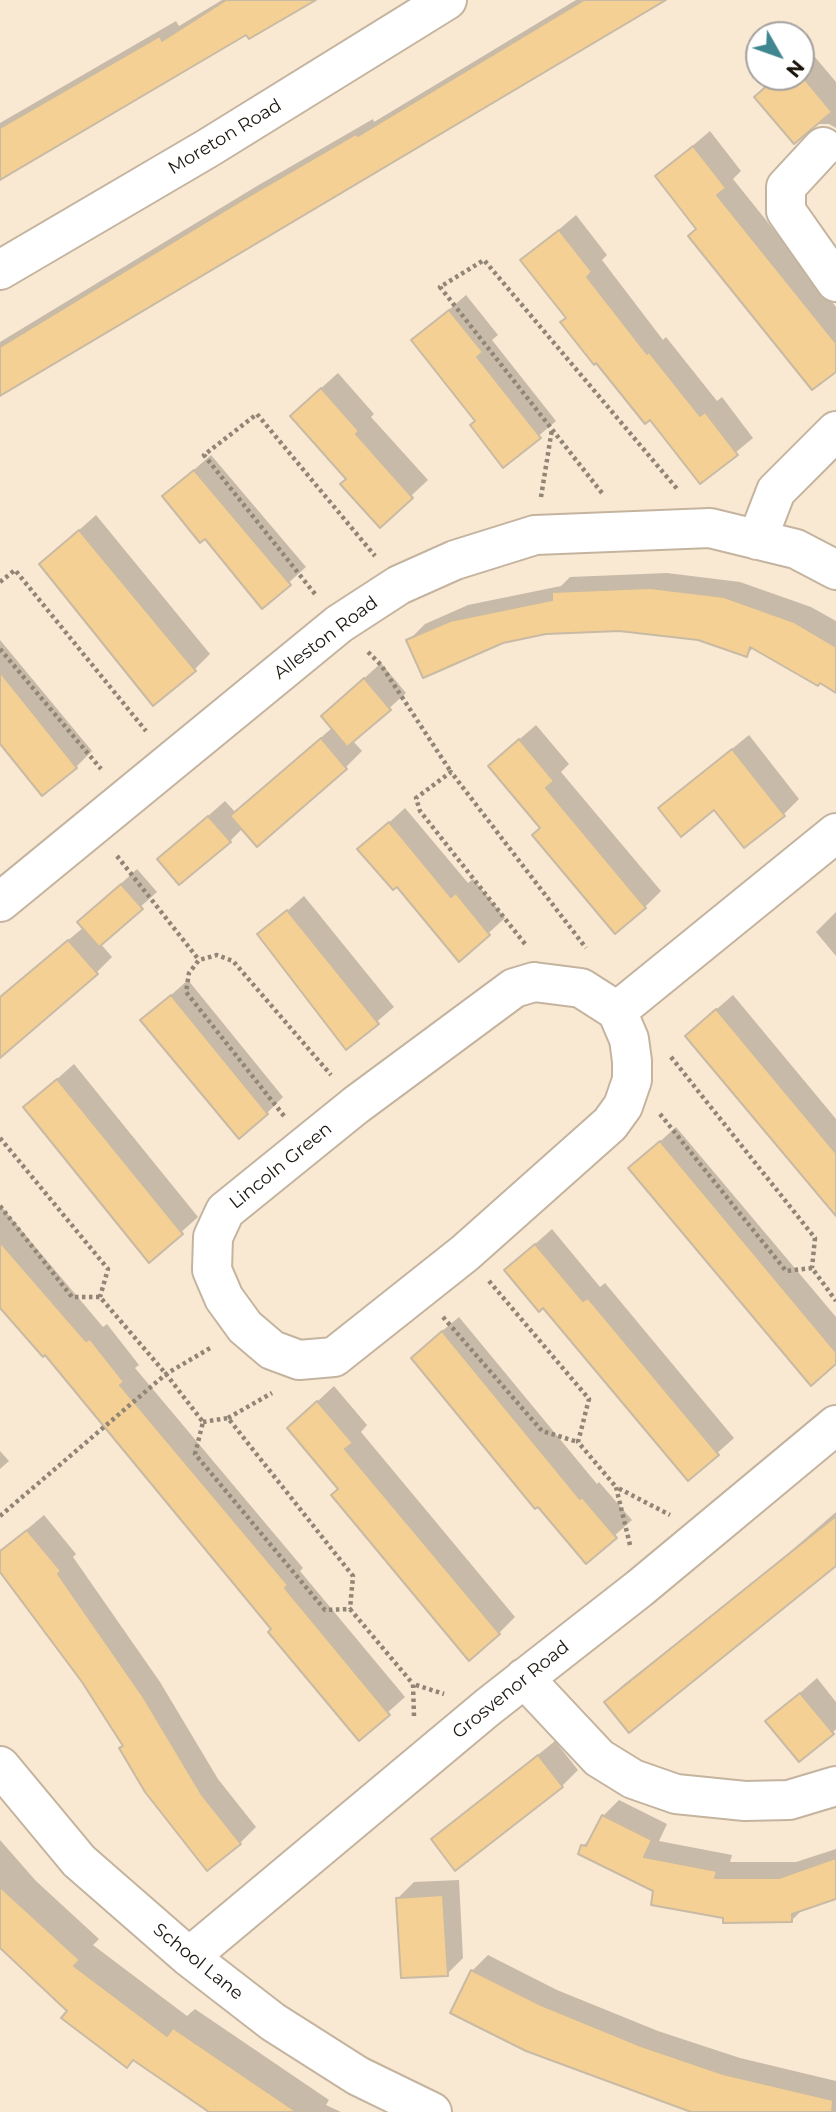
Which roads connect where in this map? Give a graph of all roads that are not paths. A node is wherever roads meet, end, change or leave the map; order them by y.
1 (447, 0) edge
2 (823, 147) dead end
3 (0, 270) edge
4 (836, 282) edge
5 (836, 431) edge
6 (757, 540) junction
7 (836, 570) edge
8 (836, 833) edge
9 (0, 902) edge
10 (617, 1011) junction
11 (836, 1425) edge
12 (524, 1678) junction
13 (0, 1766) edge
14 (836, 1786) edge
15 (189, 1957) junction
16 (432, 2112) edge

1 - 3 street, Moreton Road
2 - 4 street
5 - 6 street
6 - 7 street, Alleston Road
6 - 9 street, Alleston Road
8 - 10 street
10 - 10 street, Lincoln Green
11 - 12 street, Grosvenor Road
12 - 14 street
12 - 15 street, Grosvenor Road
13 - 15 street, School Lane
15 - 16 street, School Lane

